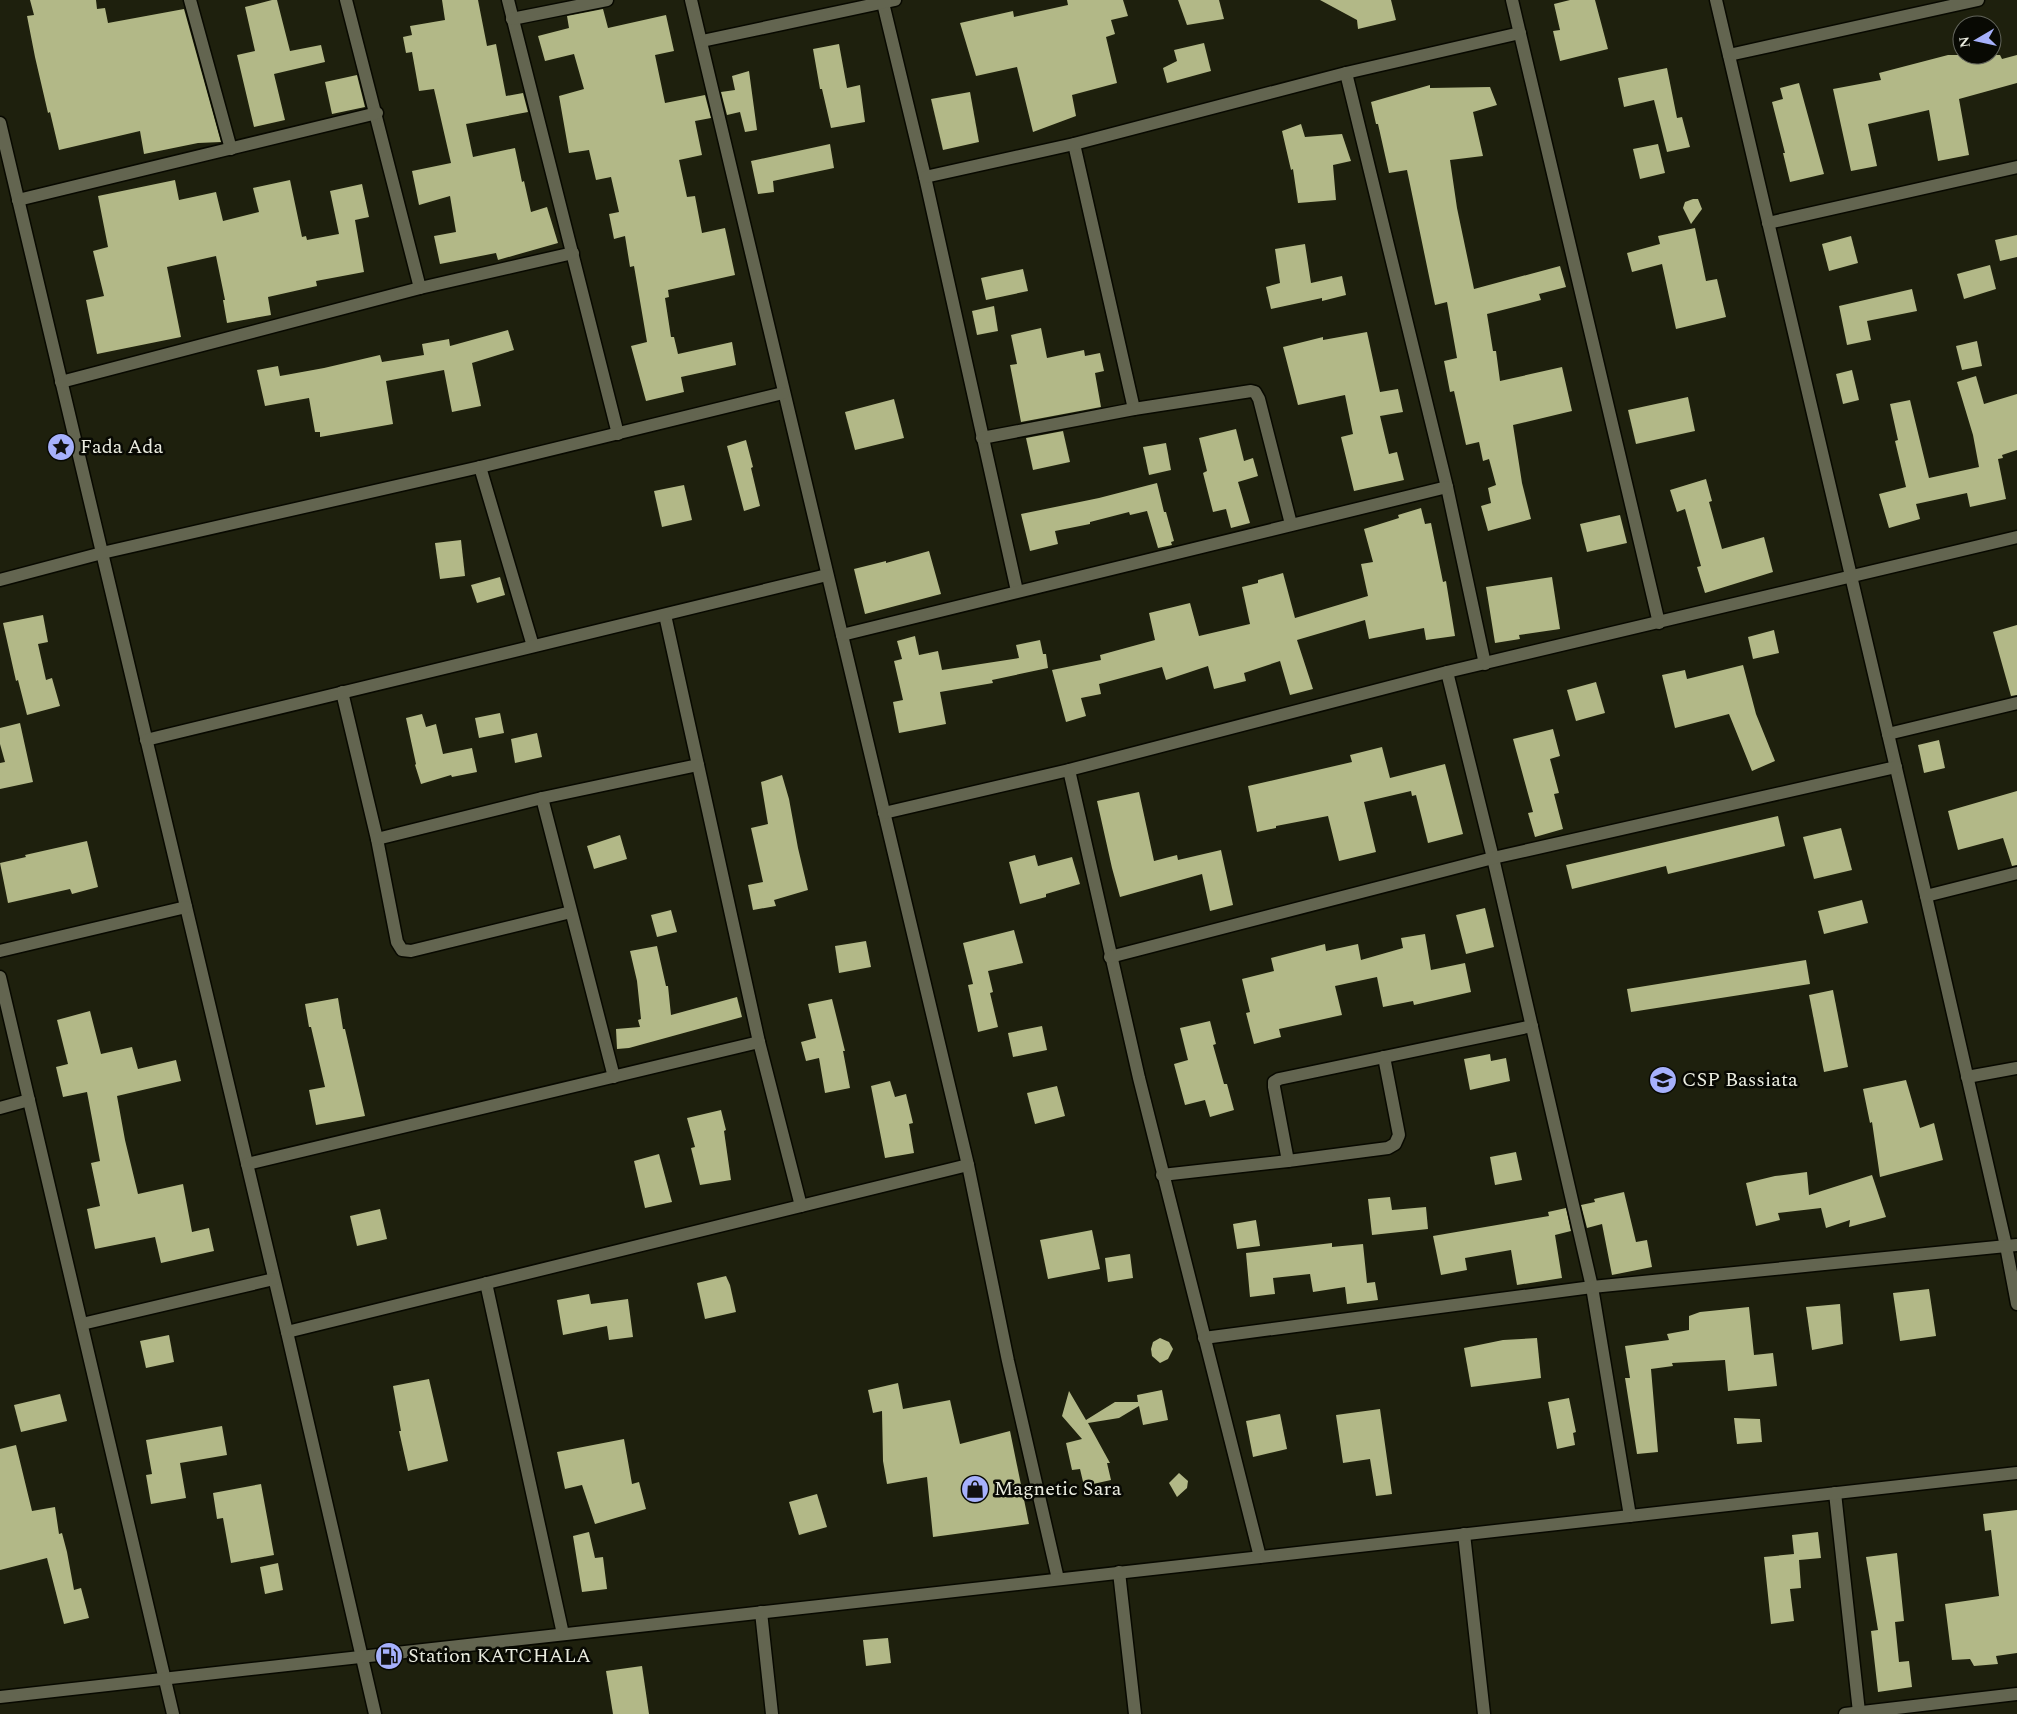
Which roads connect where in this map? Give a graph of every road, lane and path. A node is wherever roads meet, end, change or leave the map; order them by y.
1 (190, 0) edge
2 (346, 0) edge
3 (508, 0) edge
4 (607, 0) edge
5 (692, 0) edge
6 (1512, 0) edge
7 (1716, 0) edge
8 (1978, 0) edge
9 (889, 1) edge
10 (512, 19) junction
11 (1520, 33) junction
12 (702, 41) junction
13 (1729, 54) junction
14 (1346, 73) junction
15 (377, 113) junction
16 (0, 123) edge
17 (1074, 144) junction
18 (231, 149) junction
19 (2017, 167) edge
20 (925, 177) junction
21 (18, 200) junction
22 (1768, 223) junction
23 (572, 253) junction
24 (420, 288) junction
25 (62, 382) junction
26 (783, 393) junction
27 (1134, 409) junction
28 (618, 434) junction
29 (982, 438) junction
30 (480, 467) junction
31 (1447, 487) junction
32 (1291, 524) junction
33 (2017, 537) edge
34 (102, 553) junction
35 (827, 575) junction
36 (1851, 577) junction
37 (0, 580) edge
38 (1017, 591) junction
39 (665, 615) junction
40 (1659, 623) junction
41 (842, 635) junction
42 (533, 646) junction
43 (1486, 664) junction
44 (1447, 672) junction
45 (342, 692) junction
46 (2017, 703) edge
47 (1888, 734) junction
48 (146, 740) junction
49 (698, 765) junction
50 (1896, 767) junction
51 (1069, 770) junction
52 (542, 798) junction
53 (884, 813) junction
54 (377, 838) junction
55 (1493, 858) junction
56 (2017, 874) edge
57 (1926, 896) junction
58 (186, 907) junction
59 (571, 912) junction
60 (0, 951) edge
61 (1110, 956) junction
62 (0, 977) edge
63 (1532, 1026) junction
64 (759, 1042) junction
65 (1384, 1057) junction
66 (2017, 1068) edge
67 (614, 1077) junction
68 (1967, 1077) junction
69 (29, 1100) junction
70 (0, 1108) edge
71 (1288, 1161) junction
72 (247, 1164) junction
73 (968, 1165) junction
74 (1162, 1175) junction
75 (801, 1206) junction
76 (2011, 1245) edge
77 (274, 1279) junction
78 (486, 1283) junction
79 (1592, 1287) junction
80 (2017, 1304) edge
81 (82, 1324) junction
82 (287, 1332) junction
83 (1204, 1338) junction
84 (2017, 1473) edge
85 (1835, 1493) junction
86 (1630, 1516) junction
87 (1464, 1534) junction
88 (1260, 1556) junction
89 (1119, 1572) junction
90 (1058, 1579) junction
91 (761, 1612) junction
92 (563, 1634) junction
93 (361, 1657) junction
94 (164, 1679) junction
95 (2017, 1694) edge
96 (0, 1697) edge
97 (1859, 1712) junction
98 (173, 1714) edge
99 (375, 1714) edge
100 (772, 1714) edge
101 (1136, 1714) edge
102 (1484, 1714) edge
103 (1844, 1714) edge

1 - 18 street
2 - 15 street
3 - 10 street
4 - 10 street
5 - 12 street
6 - 11 street
7 - 13 street
8 - 13 street
9 - 12 street
9 - 20 street
10 - 23 street
11 - 14 street
11 - 40 street
12 - 26 street
13 - 22 street
14 - 17 street
14 - 31 street
15 - 18 street
15 - 24 street
16 - 21 street
17 - 20 street
17 - 27 street
18 - 21 street
19 - 22 street
20 - 29 street
21 - 25 street
22 - 36 street
23 - 24 street
23 - 28 street
24 - 25 street
25 - 34 street
26 - 28 street
26 - 35 street
27 - 29 street
27 - 32 street
28 - 30 street
29 - 38 street
30 - 34 street
30 - 42 street
31 - 32 street
31 - 43 street
32 - 38 street
33 - 36 street
34 - 37 street
34 - 48 street
35 - 39 street
35 - 41 street
36 - 40 street
36 - 47 street
38 - 41 street
39 - 42 street
39 - 49 street
40 - 43 street
41 - 53 street
42 - 45 street
43 - 44 street
44 - 51 street
44 - 55 street
45 - 48 street
45 - 54 street
46 - 47 street
47 - 50 street
48 - 58 street
49 - 52 street
49 - 64 street
50 - 55 street
50 - 57 street
51 - 53 street
51 - 61 street
52 - 54 street
52 - 59 street
53 - 73 street
54 - 59 street
55 - 61 street
55 - 63 street
56 - 57 street
57 - 68 street
58 - 60 street
58 - 72 street
59 - 67 street
61 - 74 street
62 - 69 street
63 - 65 street
63 - 79 street
64 - 67 street
64 - 75 street
65 - 71 street
65 - 71 street
66 - 68 street
67 - 72 street
68 - 76 street
69 - 70 street
69 - 81 street
71 - 74 street
72 - 77 street
73 - 75 street
73 - 90 street
74 - 83 street
75 - 78 street
76 - 79 street
76 - 80 street
77 - 81 street
77 - 82 street
78 - 82 street
78 - 92 street
79 - 83 street
79 - 86 street
81 - 94 street
82 - 93 street
83 - 88 street
84 - 85 street
85 - 86 street
85 - 97 street
86 - 87 street
87 - 88 street
87 - 102 street
88 - 89 street
89 - 90 street
89 - 101 street
90 - 91 street
91 - 92 street
91 - 100 street
92 - 93 street
93 - 94 street
93 - 99 street
94 - 96 street
94 - 98 street
95 - 97 street
97 - 103 street

